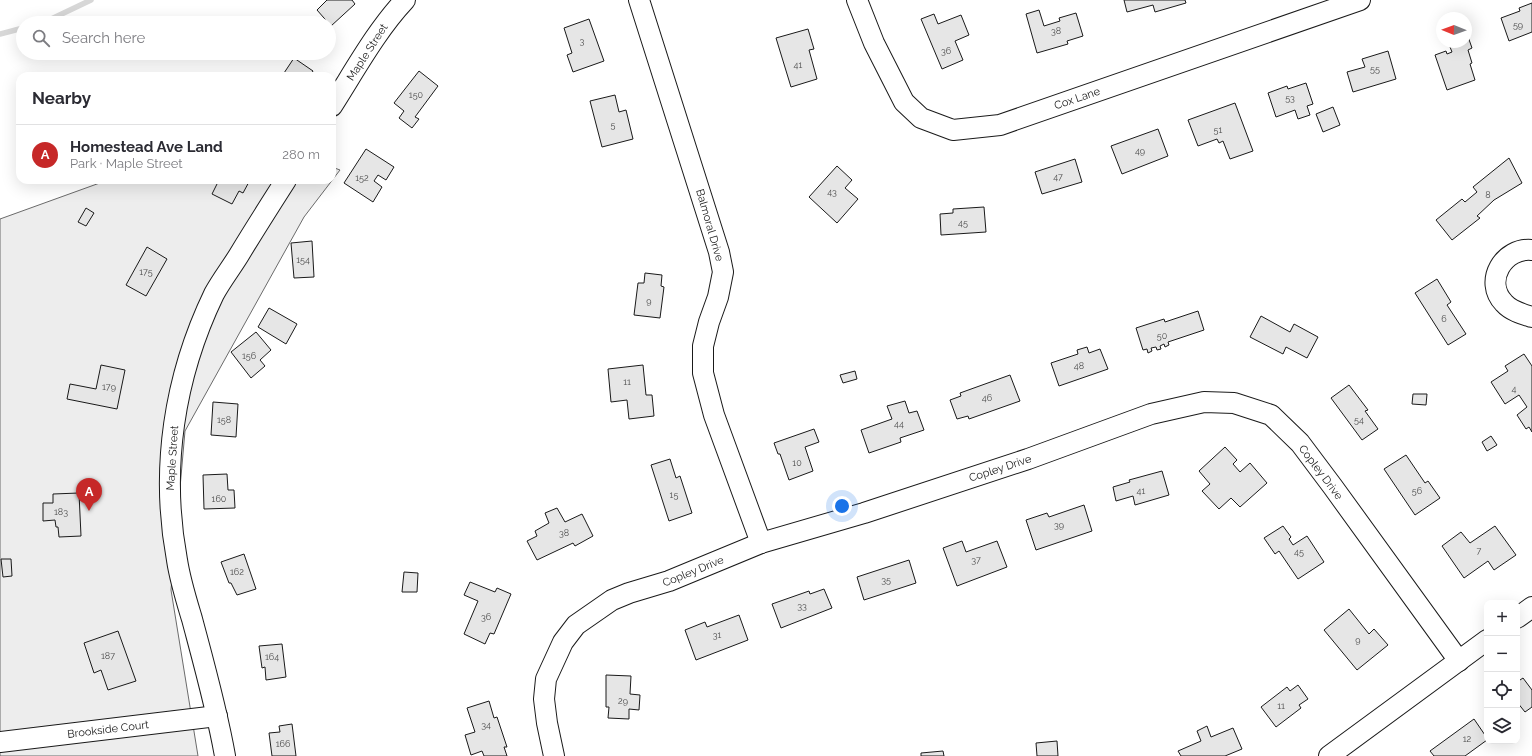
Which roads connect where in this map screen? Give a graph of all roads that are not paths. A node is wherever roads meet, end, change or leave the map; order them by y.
1 (405, 0) edge
2 (639, 0) edge
3 (857, 0) edge
4 (1360, 0) edge
5 (336, 100) edge
6 (283, 184) edge
7 (1532, 250) edge
8 (1532, 317) edge
9 (761, 543) junction
10 (1532, 607) edge
11 (1520, 616) edge
12 (1484, 642) edge
13 (1459, 661) junction
14 (217, 716) junction
15 (0, 742) edge
16 (225, 756) edge
17 (554, 756) edge
18 (1328, 756) edge

1 - 5 street, Maple Street
2 - 9 street, Balmoral Drive
3 - 4 street, Cox Lane
6 - 14 street, Maple Street
7 - 8 street
9 - 13 street, Copley Drive
9 - 17 street, Copley Drive
10 - 11 street
12 - 13 street
13 - 18 street
14 - 15 street, Brookside Court
14 - 16 street, Maple Street

